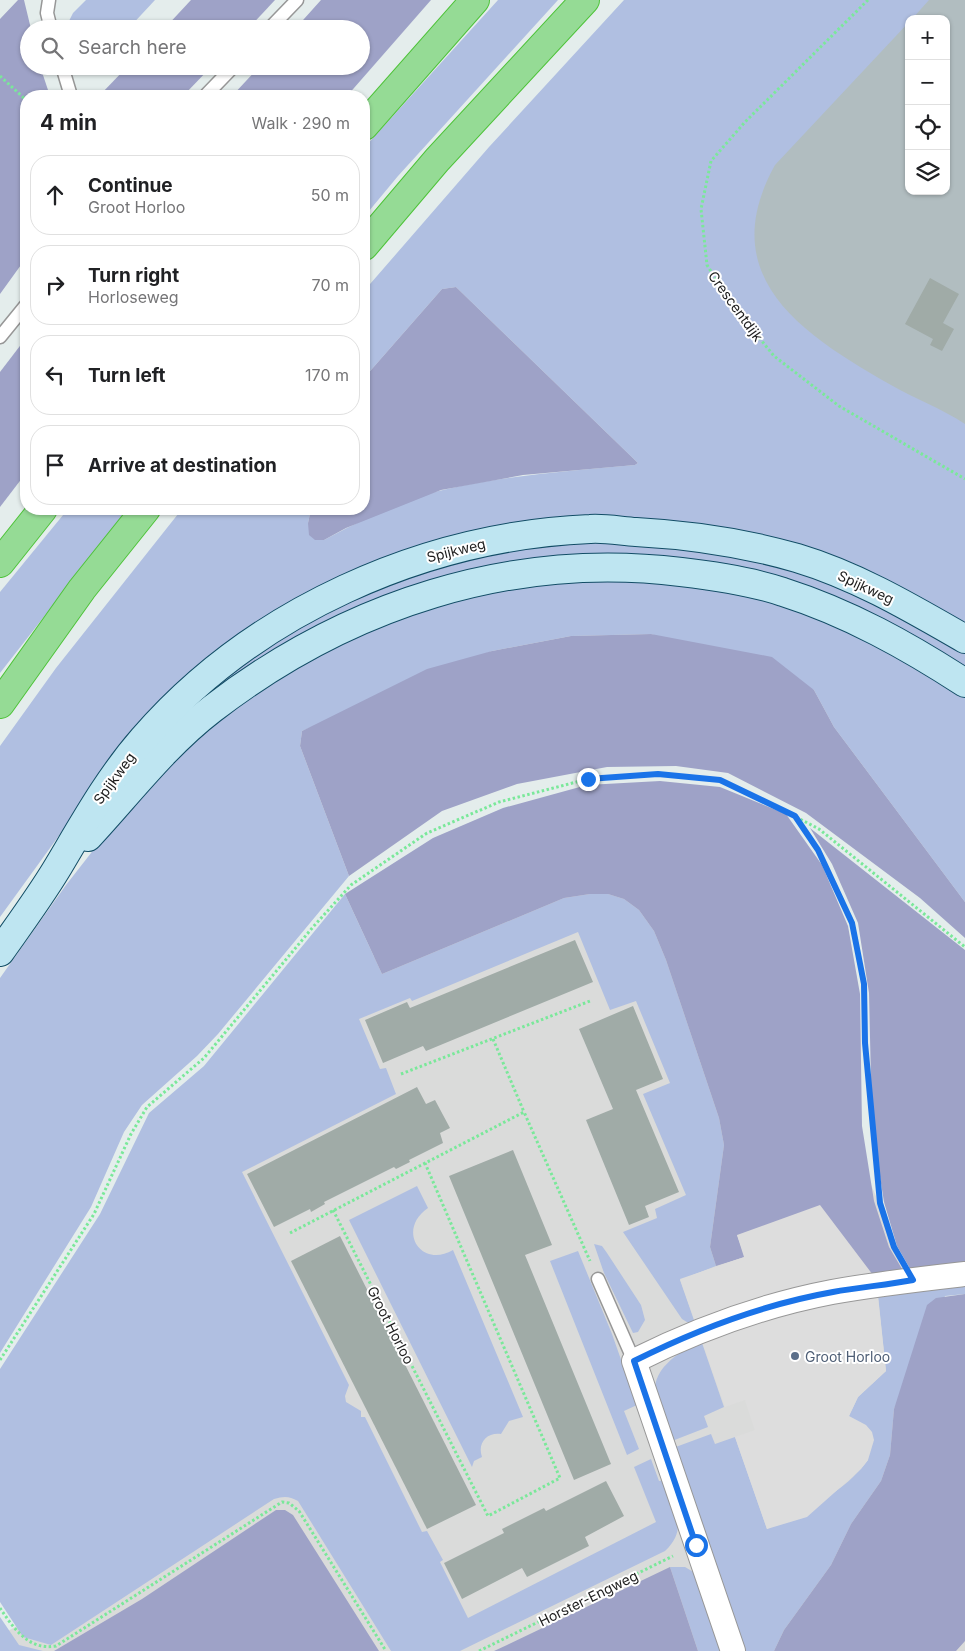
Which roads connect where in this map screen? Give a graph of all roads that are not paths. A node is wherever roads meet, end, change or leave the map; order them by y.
1 (48, 0) edge
2 (297, 0) edge
3 (475, 0) edge
4 (585, 0) edge
5 (49, 20) edge
6 (278, 20) edge
7 (65, 75) edge
8 (225, 75) edge
9 (69, 90) edge
10 (211, 90) edge
11 (370, 119) edge
12 (370, 239) edge
13 (20, 312) edge
14 (0, 337) edge
15 (38, 515) edge
16 (141, 515) edge
17 (0, 563) edge
18 (965, 638) edge
19 (965, 683) edge
20 (0, 704) edge
21 (54, 873) junction
22 (0, 952) edge
23 (965, 1274) edge
24 (598, 1279) road end
25 (634, 1361) junction
26 (733, 1651) edge

1 - 5 lane
2 - 6 lane
3 - 11 highway
4 - 12 highway
7 - 9 lane
8 - 10 lane
13 - 14 lane
15 - 17 highway
16 - 20 highway
18 - 21 main road, Spijkweg
19 - 21 main road, Spijkweg
21 - 22 main road, Spijkweg
23 - 25 street
24 - 25 lane
25 - 26 street

